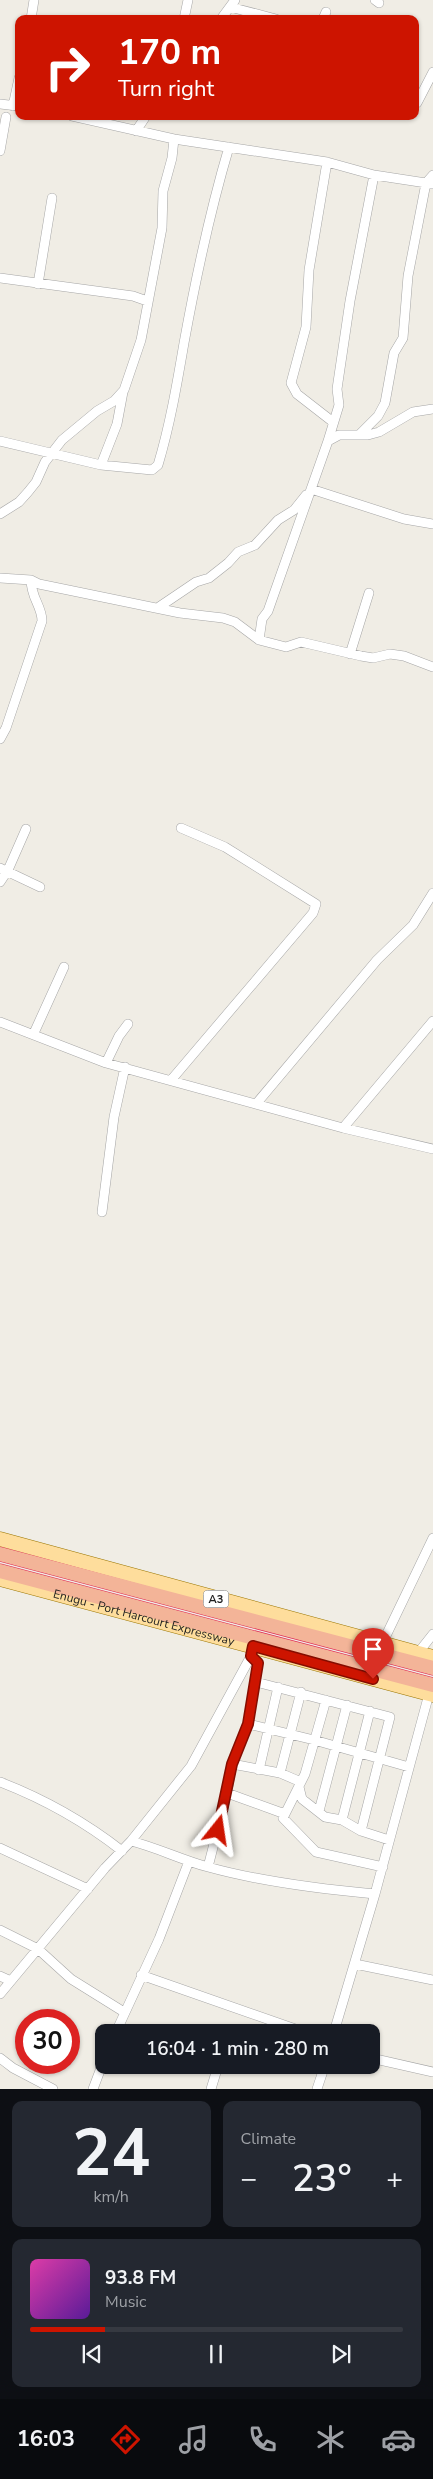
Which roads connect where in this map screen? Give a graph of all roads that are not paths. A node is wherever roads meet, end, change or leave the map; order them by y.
1 (34, 0) edge
2 (188, 0) edge
3 (232, 4) edge
4 (32, 15) edge
5 (185, 15) edge
6 (224, 15) edge
7 (264, 15) edge
8 (433, 72) edge
9 (419, 99) edge
10 (0, 104) edge
11 (15, 106) edge
12 (6, 117) dead end
13 (96, 120) edge
14 (143, 120) edge
15 (136, 131) junction
16 (174, 139) junction
17 (229, 147) junction
18 (0, 150) edge
19 (327, 162) junction
20 (374, 175) junction
21 (433, 175) edge
22 (430, 183) edge
23 (52, 198) dead end
24 (0, 278) edge
25 (38, 284) junction
26 (147, 301) junction
27 (124, 390) junction
28 (433, 408) edge
29 (333, 422) junction
30 (359, 435) junction
31 (0, 441) edge
32 (328, 442) junction
33 (51, 455) junction
34 (101, 465) junction
35 (311, 489) junction
36 (0, 514) edge
37 (433, 524) edge
38 (0, 578) edge
39 (31, 580) junction
40 (369, 593) dead end
41 (159, 607) junction
42 (259, 640) junction
43 (350, 654) junction
44 (433, 667) edge
45 (0, 739) edge
46 (181, 828) dead end
47 (26, 829) dead end
48 (4, 869) edge
49 (0, 882) edge
50 (40, 887) dead end
51 (433, 893) edge
52 (64, 967) dead end
53 (433, 1021) edge
54 (0, 1022) edge
55 (128, 1024) dead end
56 (34, 1033) junction
57 (106, 1063) junction
58 (124, 1067) junction
59 (172, 1079) junction
60 (256, 1104) junction
61 (343, 1128) junction
62 (432, 1147) edge
63 (102, 1212) dead end
64 (433, 1538) edge
65 (0, 1539) edge
66 (0, 1554) edge
67 (0, 1571) edge
68 (0, 1579) edge
69 (433, 1634) edge
70 (382, 1644) junction
71 (252, 1651) junction
72 (418, 1653) junction
73 (433, 1657) edge
74 (433, 1668) edge
75 (256, 1682) junction
76 (278, 1686) junction
77 (300, 1692) junction
78 (432, 1692) edge
79 (326, 1700) junction
80 (347, 1705) junction
81 (370, 1711) junction
82 (248, 1724) junction
83 (267, 1730) junction
84 (291, 1734) junction
85 (314, 1740) junction
86 (337, 1746) junction
87 (359, 1753) junction
88 (379, 1760) junction
89 (232, 1764) junction
90 (409, 1767) junction
91 (260, 1770) junction
92 (280, 1773) junction
93 (0, 1782) edge
94 (300, 1785) junction
95 (227, 1793) junction
96 (319, 1811) junction
97 (285, 1814) junction
98 (342, 1820) junction
99 (361, 1831) junction
100 (389, 1840) junction
101 (131, 1841) junction
102 (0, 1848) edge
103 (122, 1851) junction
104 (189, 1861) junction
105 (383, 1866) junction
106 (208, 1867) junction
107 (88, 1889) junction
108 (375, 1894) junction
109 (0, 1930) edge
110 (38, 1950) junction
111 (355, 1964) junction
112 (0, 1976) edge
113 (141, 1976) junction
114 (433, 1980) edge
115 (12, 1981) junction
116 (0, 1994) edge
117 (124, 2012) junction
118 (119, 2024) edge
119 (281, 2024) edge
120 (336, 2024) edge
121 (0, 2058) edge
122 (380, 2060) edge
123 (433, 2072) edge
124 (99, 2074) edge
125 (216, 2074) edge
126 (322, 2074) edge
127 (53, 2089) edge
128 (93, 2089) edge
129 (211, 2089) edge
130 (317, 2089) edge

1 - 4 street
2 - 5 street
3 - 6 street
3 - 7 street
8 - 9 street
10 - 11 street
12 - 18 street
13 - 15 street
14 - 15 street
15 - 16 street
16 - 17 street
16 - 26 street
17 - 19 street
17 - 34 street
19 - 20 street
19 - 29 street
20 - 22 street
20 - 29 street
21 - 22 street
22 - 30 street
23 - 25 street
24 - 25 street
25 - 26 street
26 - 27 street
27 - 33 street
27 - 34 street
28 - 30 street
29 - 32 street
30 - 32 street
31 - 33 street
32 - 35 street
33 - 34 street
33 - 36 street
35 - 37 street
35 - 41 street
35 - 42 street
38 - 39 street
39 - 41 street
39 - 45 street
40 - 43 street
41 - 42 street
42 - 43 street
43 - 44 street
46 - 59 street
47 - 48 street
48 - 49 street
48 - 50 street
51 - 60 street
52 - 56 street
53 - 61 street
54 - 56 street
55 - 57 street
56 - 57 street
57 - 58 street
58 - 59 street
58 - 63 street
59 - 60 street
60 - 61 street
61 - 62 street
64 - 70 street
65 - 70 main road, A3
66 - 74 highway, Enugu - Port Harcourt Expressway / A3
67 - 78 highway, Enugu - Port Harcourt Expressway / A3
68 - 71 main road, Enugu - Port Harcourt Expressway
69 - 72 street
70 - 72 main road, A3
71 - 75 street
71 - 78 main road, Enugu - Port Harcourt Expressway
71 - 101 street
72 - 73 main road, A3
75 - 76 street
75 - 82 street
76 - 77 street
76 - 83 street
77 - 79 street
77 - 84 street
78 - 90 street
79 - 80 street
79 - 85 street
80 - 81 street
80 - 86 street
81 - 87 street
81 - 88 street
82 - 83 street
82 - 89 street
83 - 84 street
83 - 91 street
84 - 85 street
84 - 92 street
85 - 86 street
85 - 94 street
86 - 87 street
86 - 96 street
87 - 88 street
87 - 98 street
88 - 90 street
88 - 99 street
89 - 91 street
89 - 95 street
90 - 100 street
91 - 92 street
92 - 94 street
93 - 103 street
94 - 96 street
94 - 97 street
95 - 97 street
95 - 106 street
96 - 98 street
97 - 105 street
98 - 99 street
99 - 100 street
100 - 105 street
101 - 103 street
101 - 104 street
102 - 107 street
103 - 107 street
104 - 106 street
104 - 113 street
105 - 108 street
106 - 108 street
107 - 110 street
108 - 111 street
109 - 110 street
110 - 115 street
110 - 117 street
111 - 114 street
111 - 120 street
112 - 115 street
113 - 117 street
113 - 119 street
115 - 116 street
117 - 118 street
121 - 127 street
122 - 123 street
124 - 128 street
125 - 129 street
126 - 130 street

